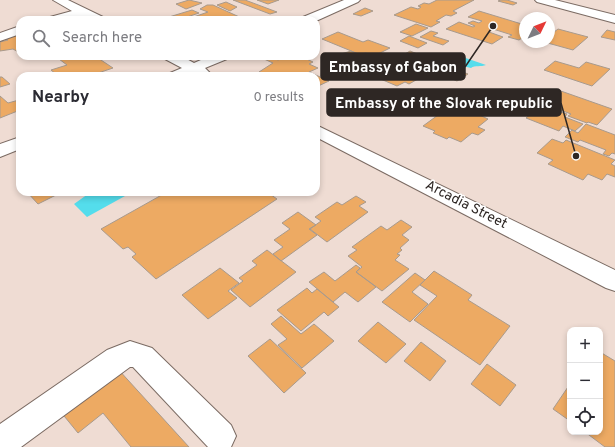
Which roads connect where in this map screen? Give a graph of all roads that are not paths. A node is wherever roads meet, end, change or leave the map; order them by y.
1 (59, 0) edge
2 (354, 0) edge
3 (541, 0) edge
4 (82, 12) junction
5 (68, 16) edge
6 (90, 16) edge
7 (316, 16) edge
8 (615, 19) edge
9 (16, 31) edge
10 (0, 36) edge
11 (178, 60) edge
12 (213, 60) edge
13 (194, 68) junction
14 (184, 72) edge
15 (202, 72) edge
16 (320, 132) edge
17 (16, 144) edge
18 (0, 151) edge
19 (615, 281) edge
20 (220, 436) dead end
21 (0, 443) edge

1 - 4 street
2 - 7 street
3 - 8 street
4 - 5 street
4 - 6 street
9 - 10 street
11 - 13 street
12 - 13 street
13 - 14 street
13 - 15 street
16 - 19 street, Arcadia Street
17 - 18 street
20 - 21 street

